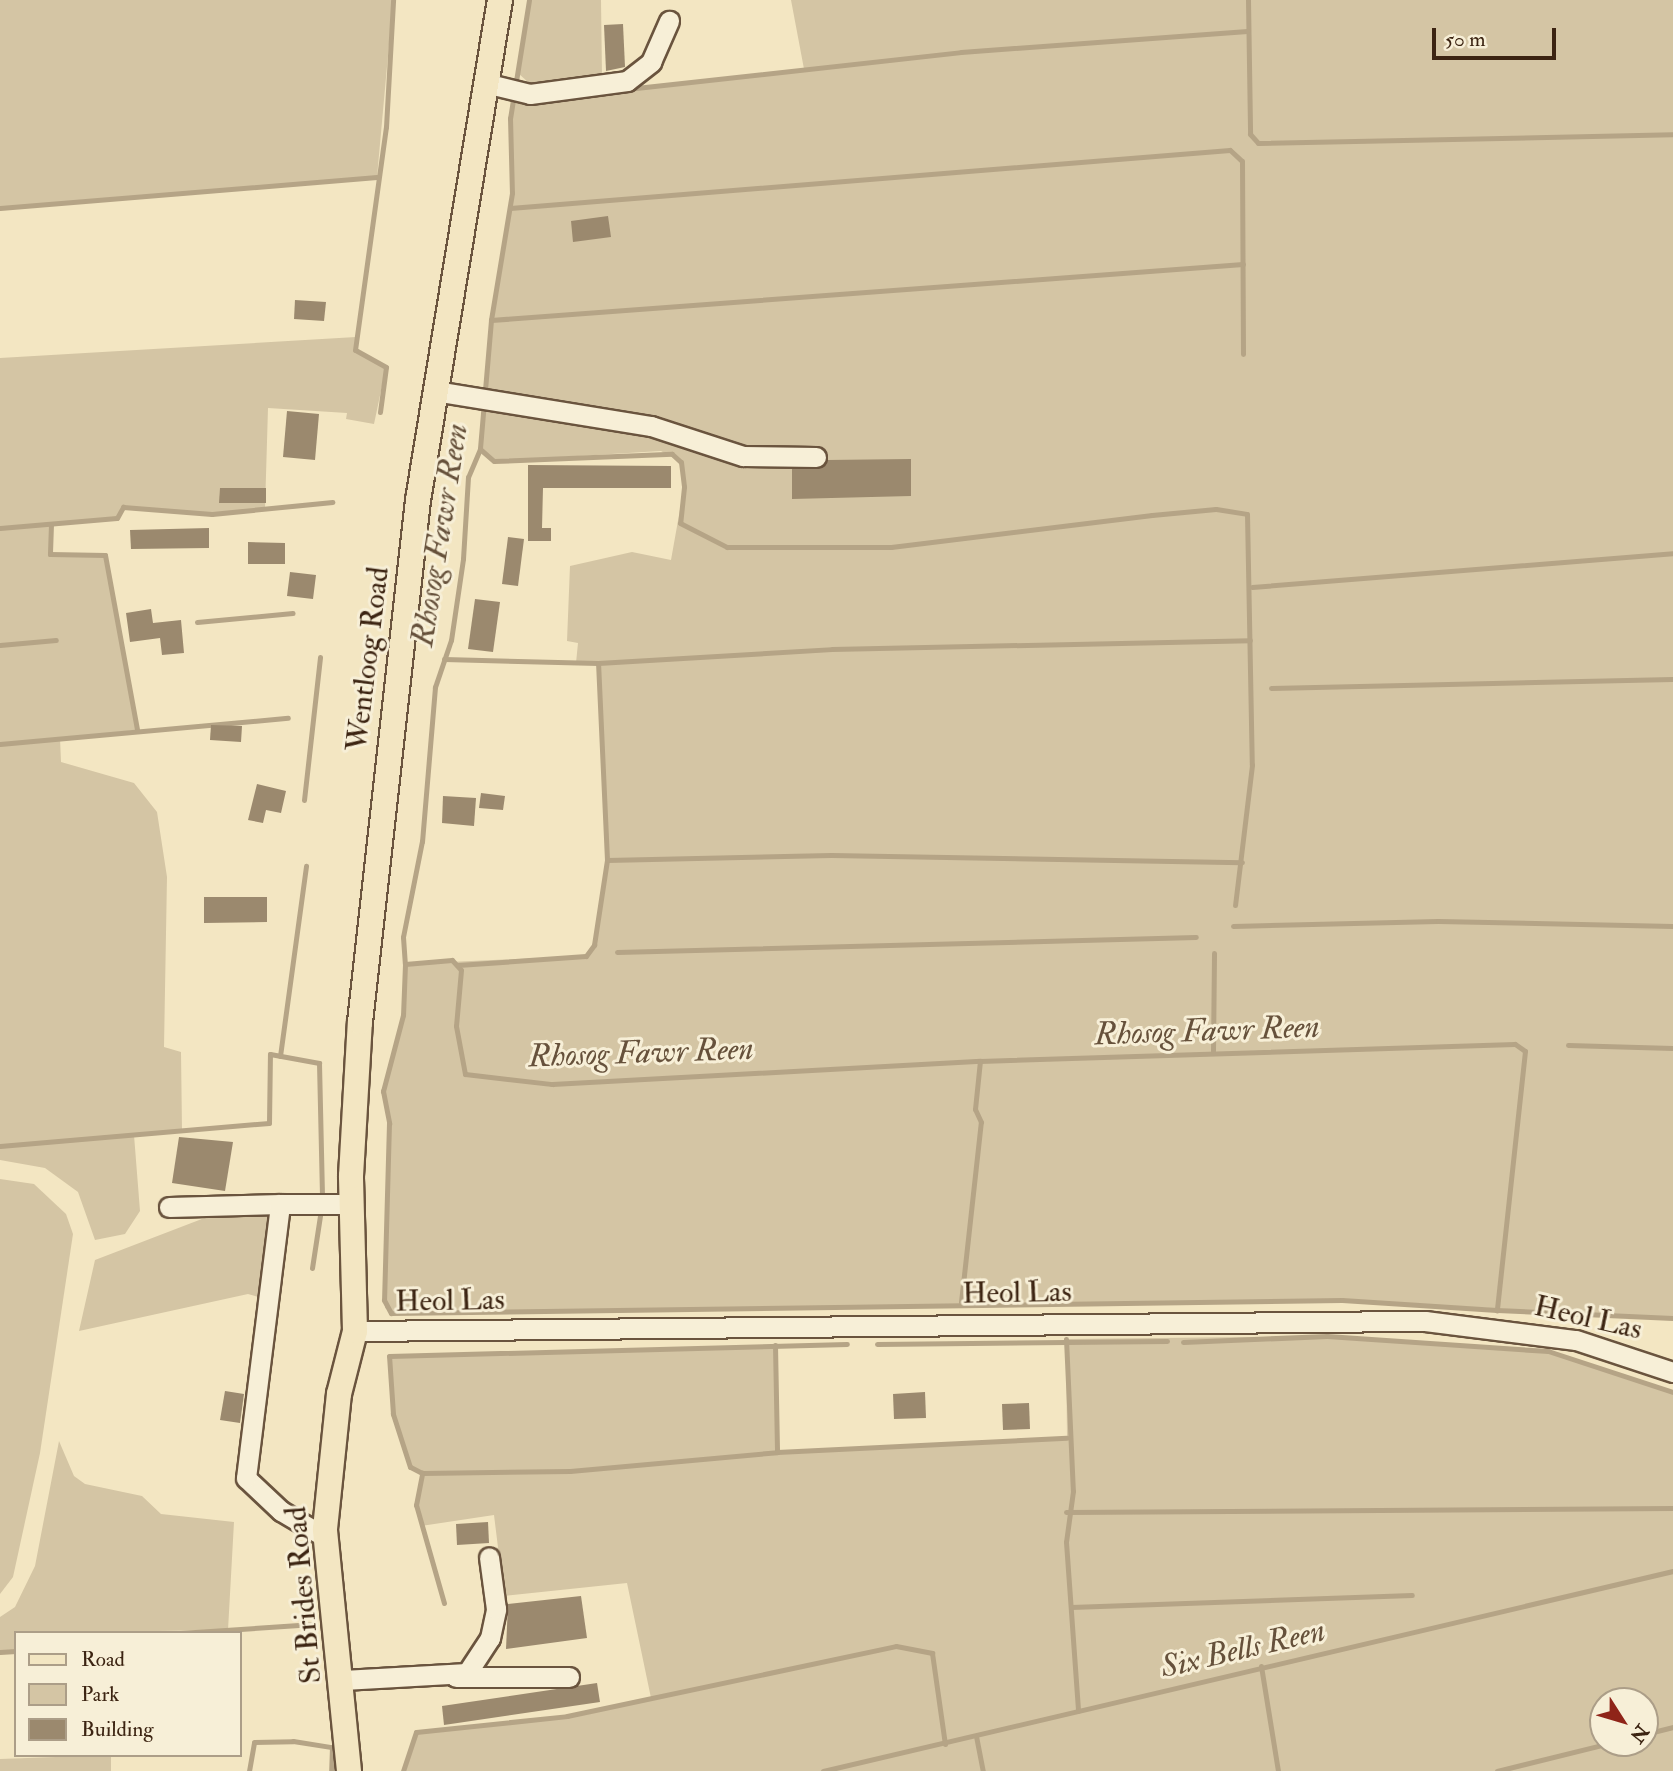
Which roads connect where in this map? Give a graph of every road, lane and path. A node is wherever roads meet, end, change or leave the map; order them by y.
1 (500, 0) edge
2 (669, 21) dead end
3 (485, 83) junction
4 (435, 391) junction
5 (816, 457) dead end
6 (279, 1204) junction
7 (352, 1204) junction
8 (169, 1207) dead end
9 (355, 1331) junction
10 (1673, 1372) edge
11 (326, 1537) junction
12 (489, 1556) dead end
13 (456, 1677) junction
14 (569, 1677) dead end
15 (343, 1680) junction
16 (349, 1771) edge

1 - 3 main road, Wentloog Road
2 - 3 street
3 - 4 main road, Wentloog Road
4 - 5 street
4 - 7 main road, Wentloog Road
6 - 7 street
6 - 8 street
6 - 11 street
7 - 9 main road, Wentloog Road
9 - 10 street, Heol Las
9 - 11 main road, St Brides Road
11 - 15 main road, St Brides Road
12 - 13 street
13 - 14 street
13 - 15 street
15 - 16 main road, St Brides Road

